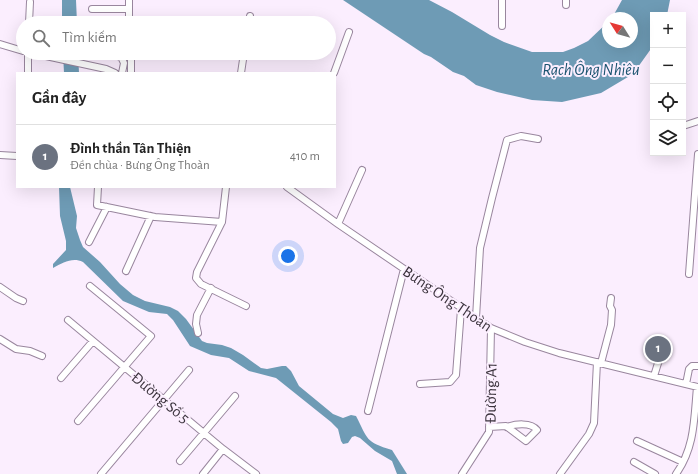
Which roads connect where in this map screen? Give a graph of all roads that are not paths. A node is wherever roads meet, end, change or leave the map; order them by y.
1 (129, 0) edge
2 (502, 0) edge
3 (30, 2) dead end
4 (92, 9) dead end
5 (129, 9) junction
6 (29, 16) edge
7 (129, 16) edge
8 (502, 26) dead end
9 (349, 32) dead end
10 (0, 44) edge
11 (16, 48) edge
12 (28, 60) edge
13 (60, 60) edge
14 (122, 60) edge
15 (131, 60) edge
16 (243, 60) edge
17 (106, 71) edge
18 (28, 72) edge
19 (122, 72) edge
20 (131, 72) edge
21 (241, 72) edge
22 (334, 72) edge
23 (698, 122) edge
24 (686, 125) edge
25 (538, 139) dead end
26 (698, 154) edge
27 (0, 155) edge
28 (16, 156) edge
29 (362, 170) dead end
30 (98, 188) edge
31 (226, 188) edge
32 (294, 189) edge
33 (107, 207) junction
34 (150, 216) junction
35 (222, 222) junction
36 (338, 224) junction
37 (89, 242) dead end
38 (404, 269) junction
39 (126, 271) dead end
40 (689, 274) dead end
41 (90, 286) dead end
42 (0, 287) edge
43 (211, 288) junction
44 (611, 298) dead end
45 (23, 301) dead end
46 (246, 306) dead end
47 (461, 309) junction
48 (476, 318) junction
49 (68, 320) dead end
50 (490, 328) junction
51 (198, 332) dead end
52 (0, 339) edge
53 (93, 341) junction
54 (42, 356) dead end
55 (659, 360) dead end
56 (599, 362) junction
57 (698, 366) edge
58 (125, 367) junction
59 (189, 370) dead end
60 (654, 376) junction
61 (61, 378) dead end
62 (420, 384) dead end
63 (686, 384) junction
64 (697, 387) edge
65 (235, 396) dead end
66 (164, 400) junction
67 (368, 411) dead end
68 (78, 421) dead end
69 (489, 426) junction
70 (507, 427) dead end
71 (204, 433) junction
72 (637, 441) dead end
73 (223, 449) junction
74 (180, 461) dead end
75 (634, 462) dead end
76 (683, 462) junction
77 (101, 474) edge
78 (203, 474) edge
79 (256, 474) edge
80 (462, 474) edge
81 (560, 474) edge
82 (655, 474) edge
83 (676, 474) edge

1 - 5 street
2 - 8 street
3 - 6 street
4 - 5 street
5 - 7 street
9 - 22 street
10 - 11 street
12 - 18 street
13 - 17 street
14 - 19 street
15 - 20 street
16 - 21 street
23 - 24 street
25 - 48 street
26 - 40 street
27 - 28 street
29 - 36 street
30 - 33 street
31 - 35 street
32 - 36 street, Bưng Ông Thoàn
33 - 34 street
33 - 37 street
34 - 35 street
34 - 39 street
35 - 43 street
36 - 38 street, Bưng Ông Thoàn
38 - 47 street, Bưng Ông Thoàn
38 - 67 street
41 - 58 street
42 - 45 street
43 - 46 street
43 - 51 street
44 - 56 street
47 - 48 street, Bưng Ông Thoàn
47 - 62 street
48 - 50 street, Bưng Ông Thoàn
49 - 53 street, Đường Số 5
50 - 56 street, Bưng Ông Thoàn
50 - 69 street, Đường A1
52 - 54 street
53 - 58 street, Đường Số 5
53 - 61 street
55 - 60 street
56 - 60 street, Bưng Ông Thoàn
56 - 81 street
57 - 63 street
58 - 66 street, Đường Số 5
58 - 68 street
59 - 66 street
60 - 63 street, Bưng Ông Thoàn
63 - 64 street, Bưng Ông Thoàn
64 - 76 street
65 - 71 street
66 - 71 street, Đường Số 5
66 - 77 street
69 - 70 street
69 - 80 street, Đường A1
71 - 73 street, Đường Số 5
71 - 74 street
72 - 76 street
73 - 78 street
73 - 79 street, Đường Số 5
75 - 82 street
76 - 83 street

